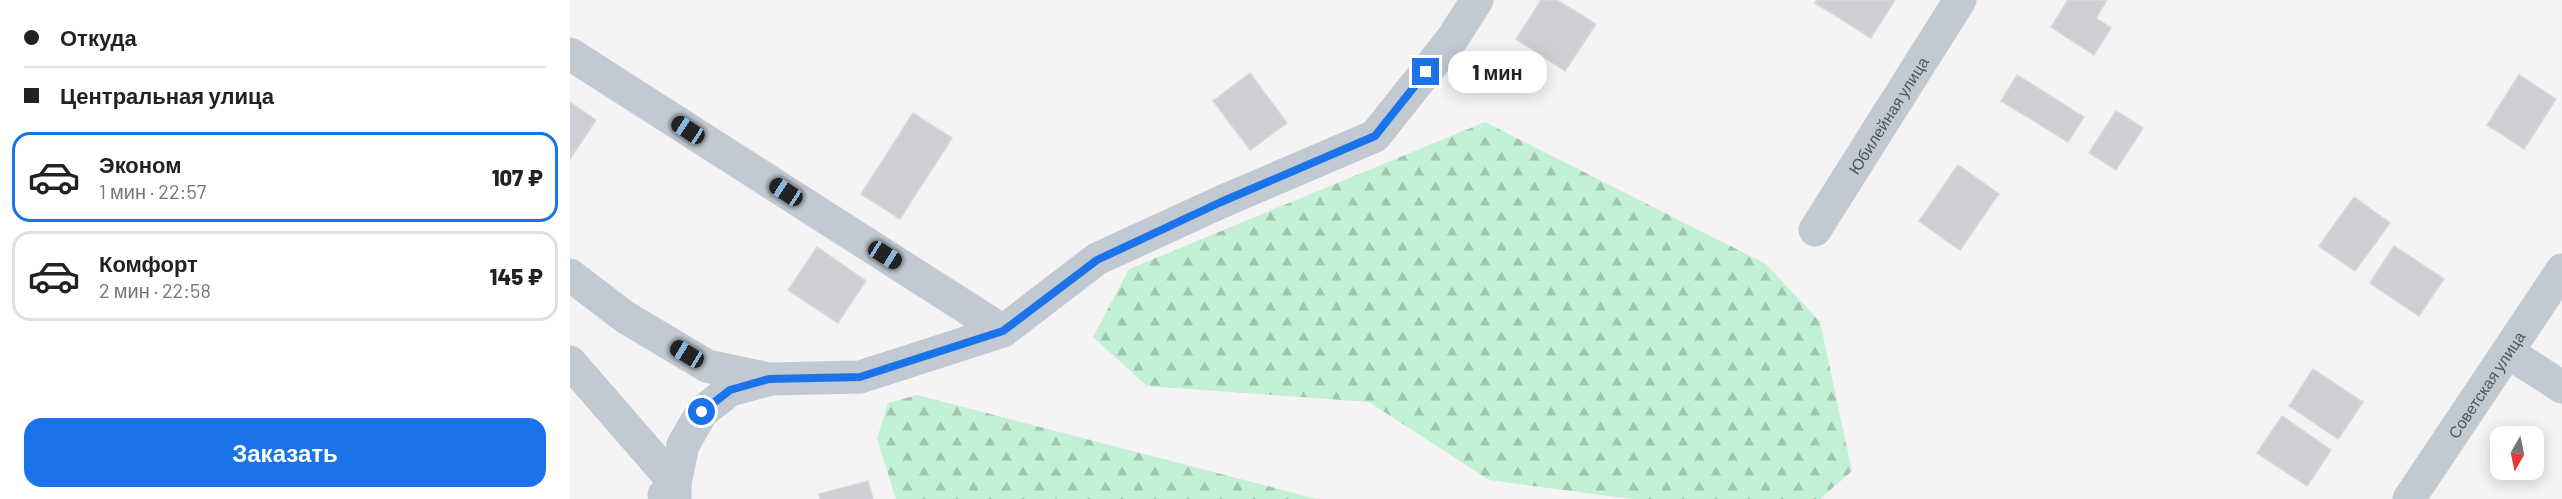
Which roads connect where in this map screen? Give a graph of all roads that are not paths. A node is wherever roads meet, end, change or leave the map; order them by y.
1 (1478, 0) edge
2 (1960, 0) edge
3 (570, 54) edge
4 (1815, 230) dead end
5 (2562, 270) edge
6 (570, 274) edge
7 (1003, 331) junction
8 (2509, 353) junction
9 (570, 362) edge
10 (769, 379) junction
11 (2562, 387) edge
12 (670, 494) edge
13 (2409, 499) edge

1 - 7 street
2 - 4 street, Юбилейная улица
3 - 7 street
5 - 8 street, Советская улица
6 - 10 street
7 - 10 street
8 - 11 street
8 - 13 street, Советская улица
9 - 12 street
10 - 12 street

